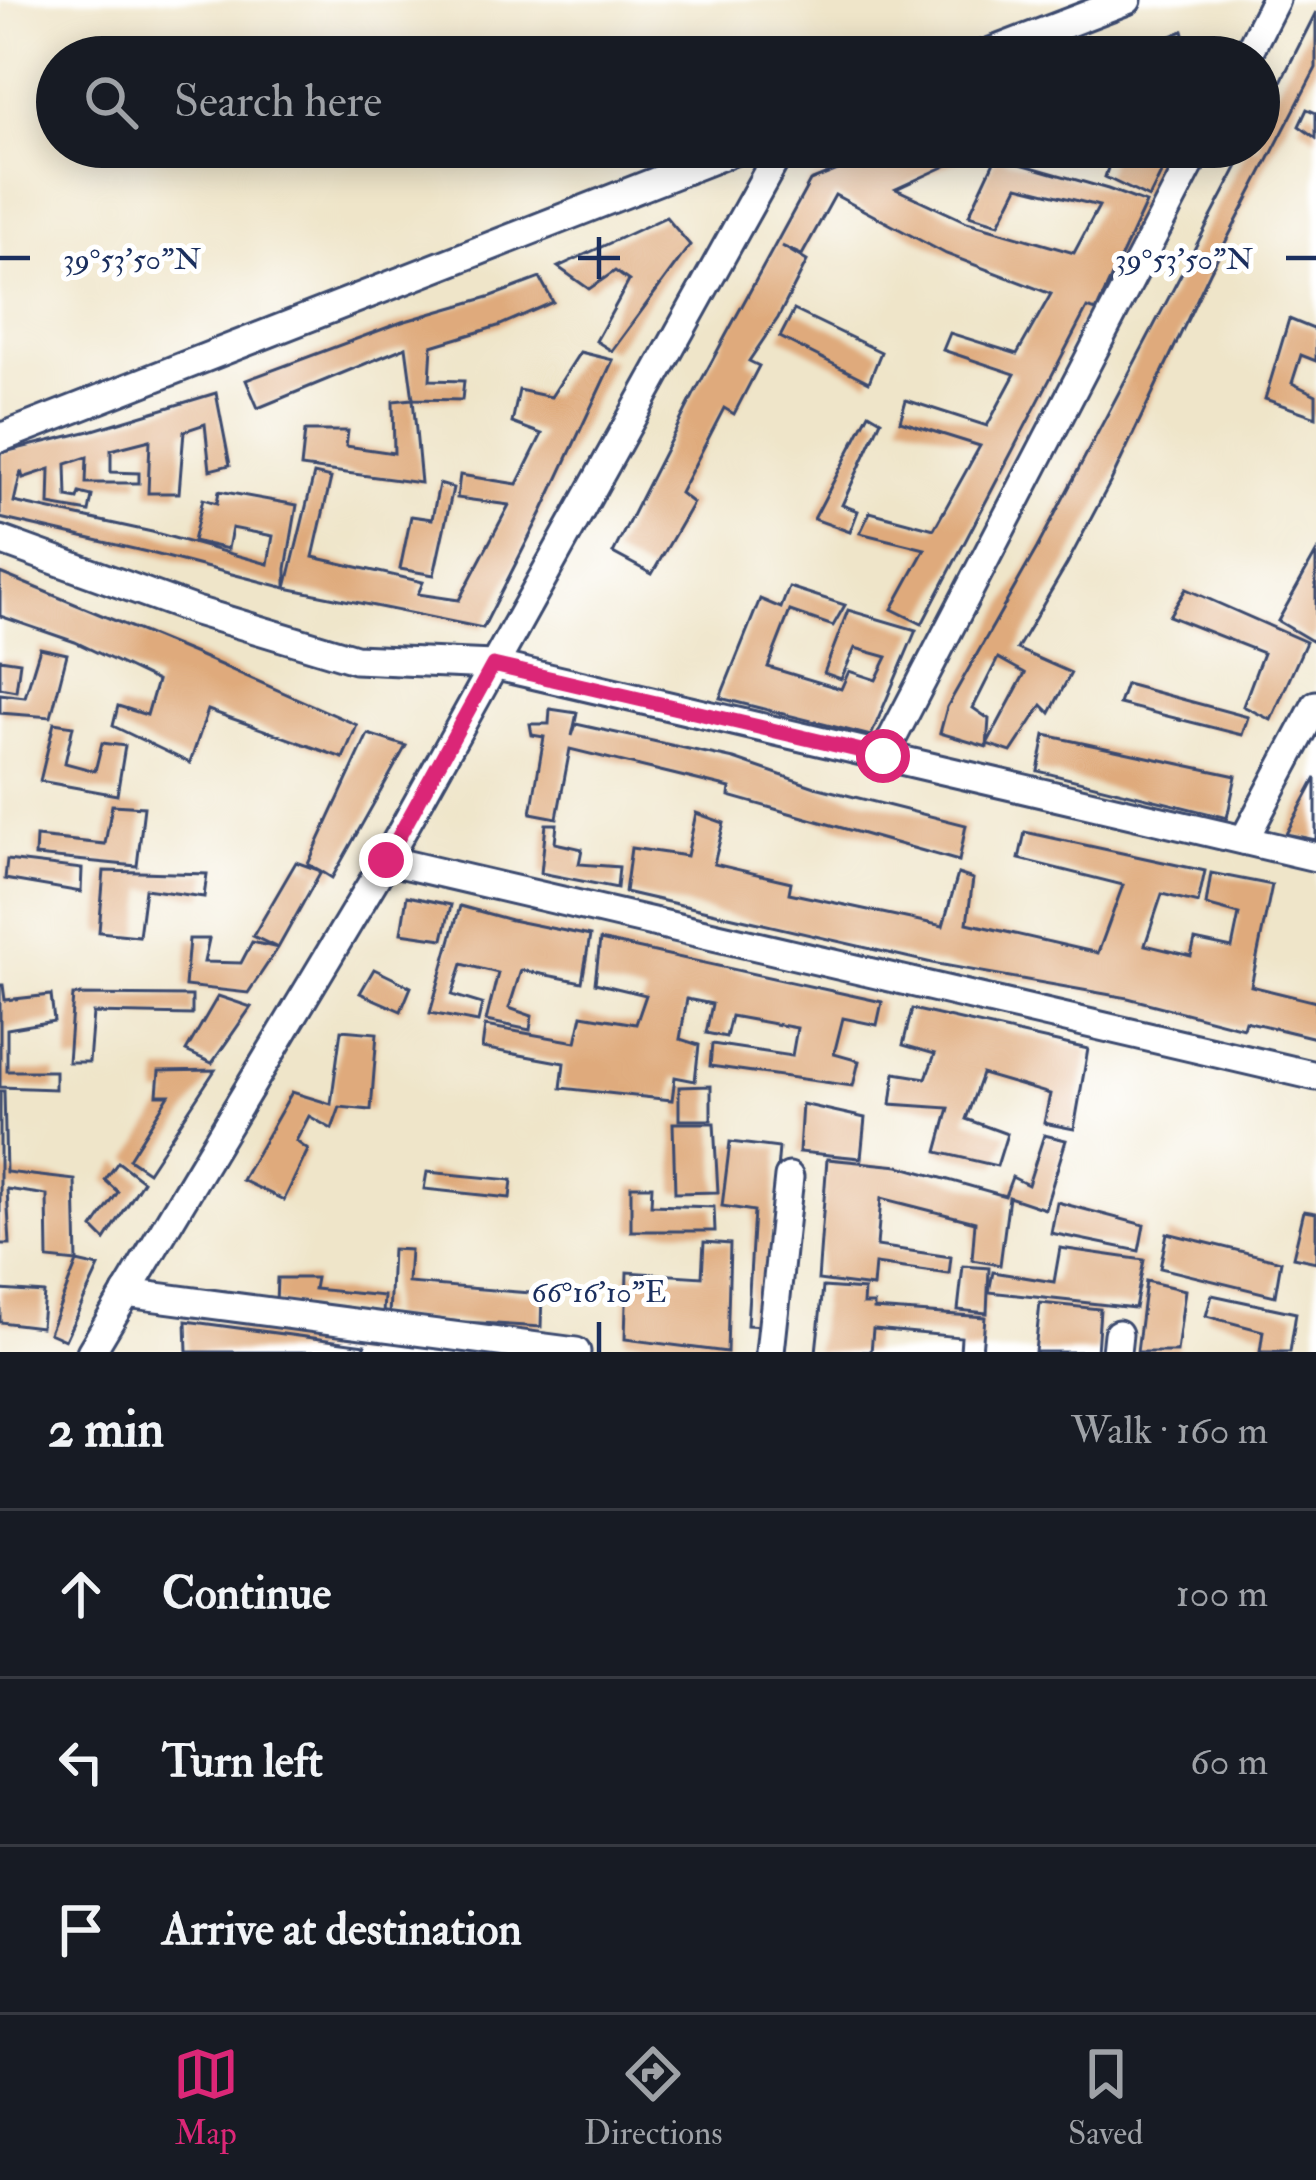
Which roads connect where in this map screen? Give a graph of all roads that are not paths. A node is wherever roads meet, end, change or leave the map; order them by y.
1 (1126, 0) edge
2 (1275, 0) edge
3 (1033, 36) edge
4 (1257, 36) edge
5 (691, 168) edge
6 (770, 168) edge
7 (1188, 168) edge
8 (0, 438) edge
9 (0, 540) edge
10 (493, 665) junction
11 (1316, 705) edge
12 (883, 756) junction
13 (1244, 840) junction
14 (1316, 857) edge
15 (386, 860) junction
16 (1316, 1076) edge
17 (790, 1177) dead end
18 (126, 1293) junction
19 (91, 1352) edge
20 (576, 1352) edge
21 (770, 1352) edge

1 - 3 street
2 - 4 street
5 - 8 street
6 - 10 street
7 - 12 street
9 - 10 street
10 - 12 street
10 - 15 street
11 - 13 street
12 - 13 street
13 - 14 street
15 - 16 street
15 - 18 street
17 - 21 street
18 - 19 street
18 - 20 street

